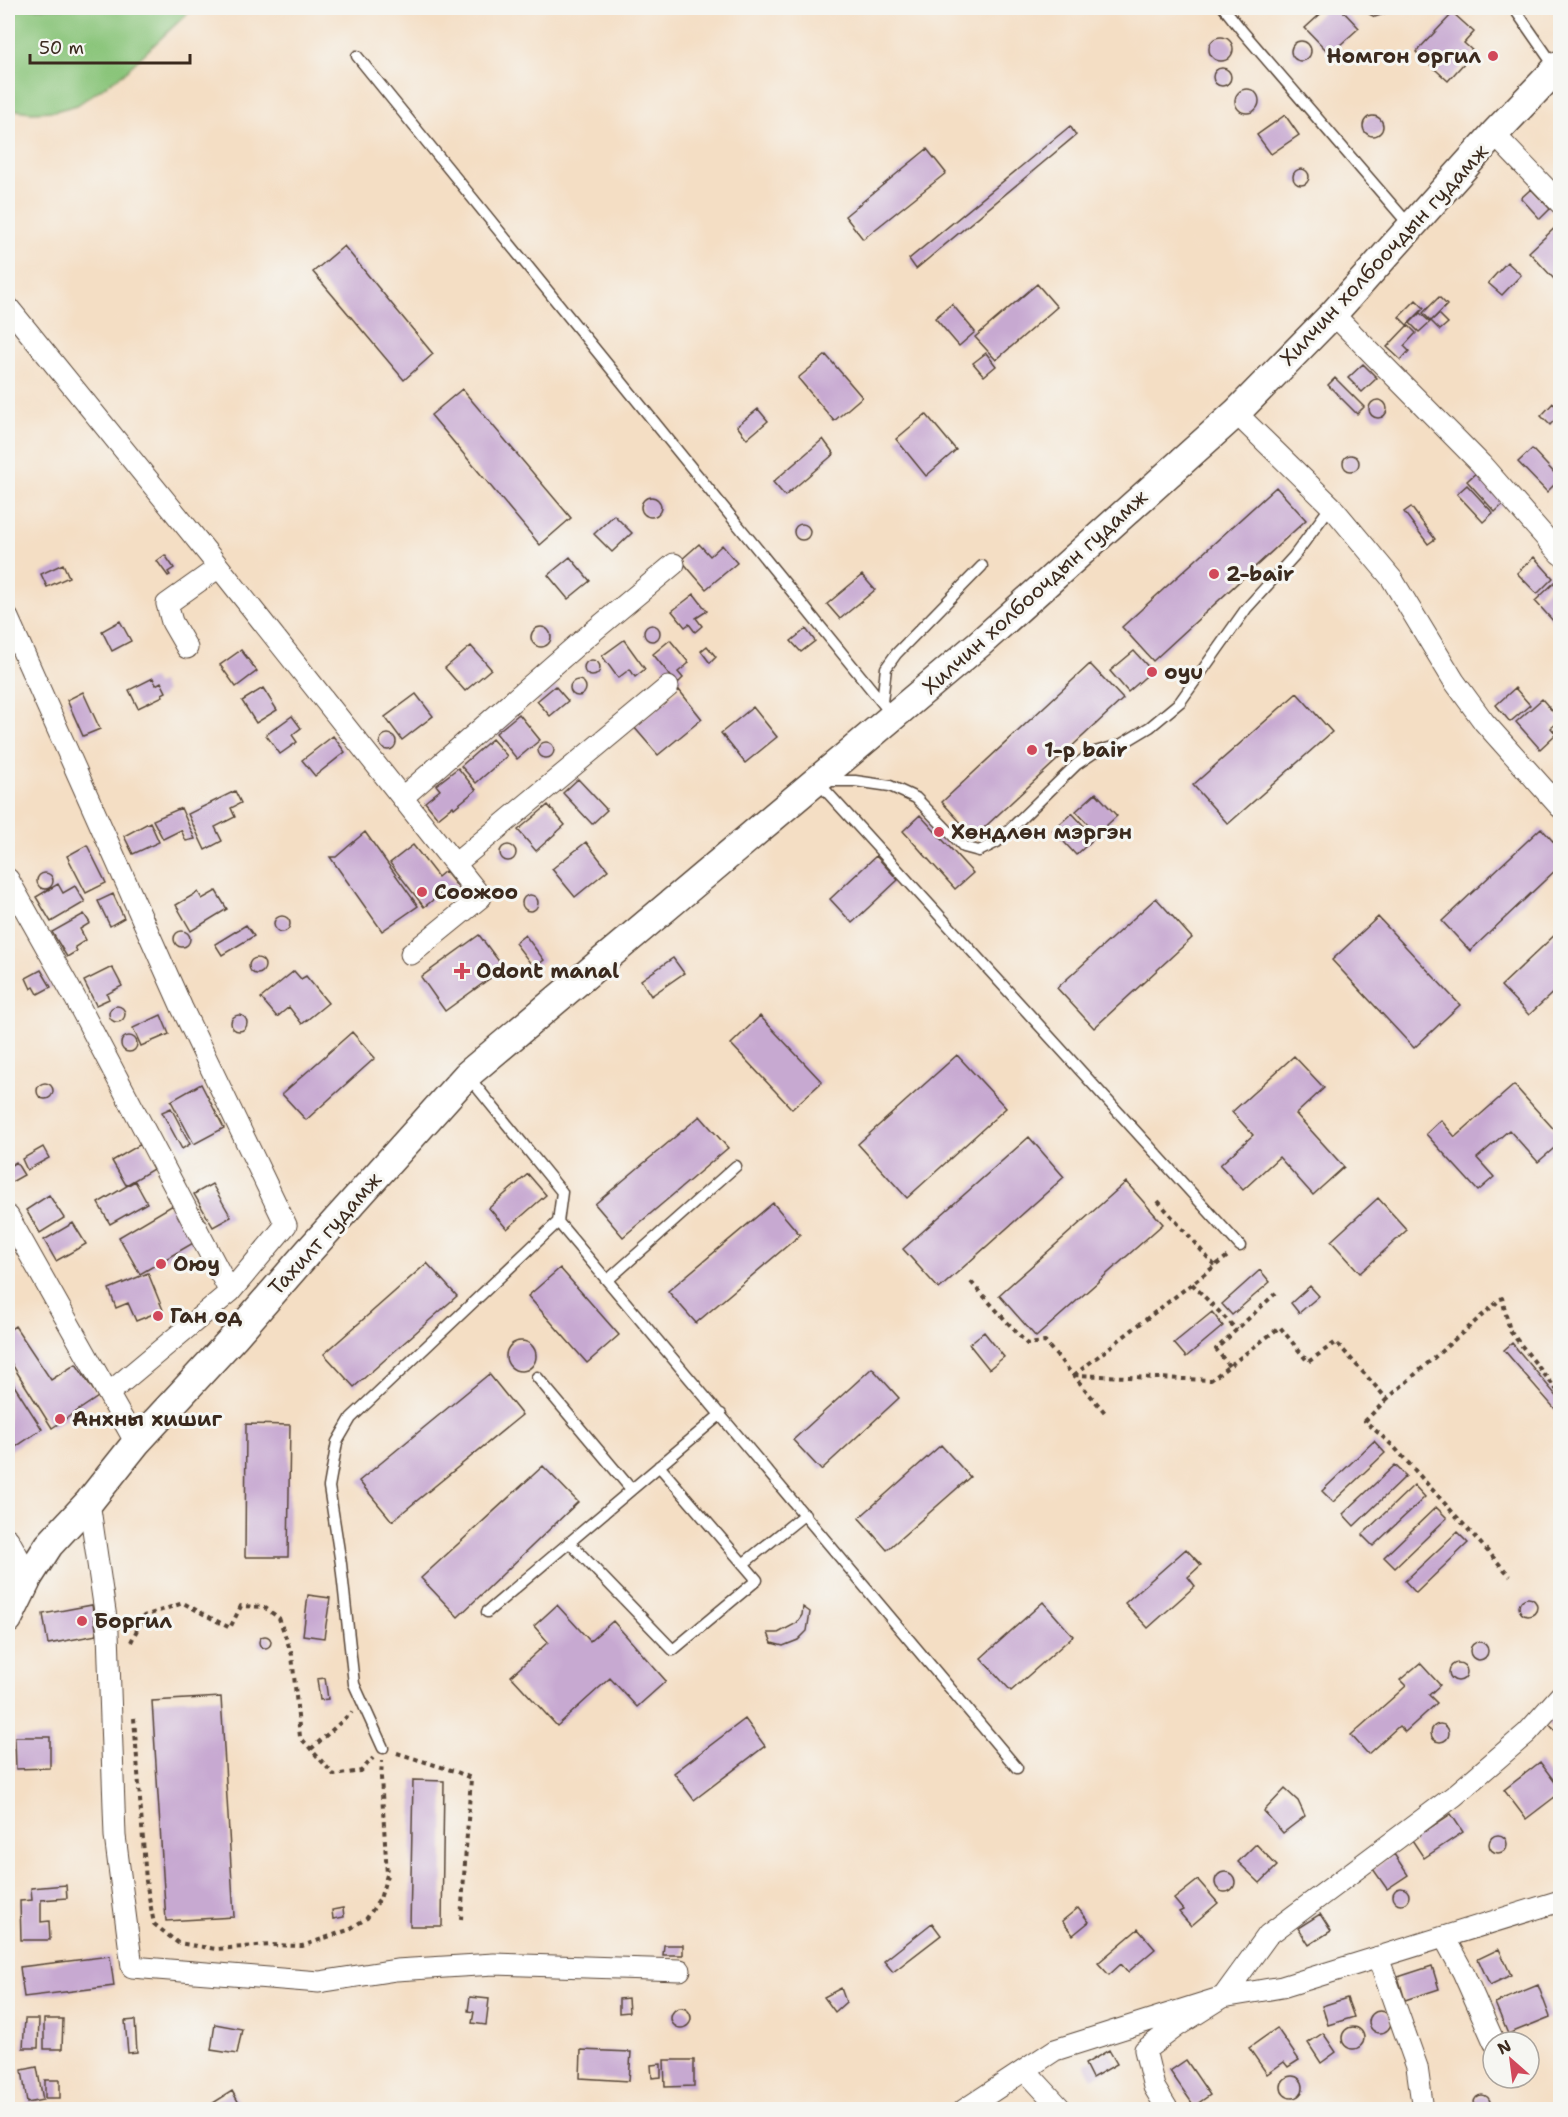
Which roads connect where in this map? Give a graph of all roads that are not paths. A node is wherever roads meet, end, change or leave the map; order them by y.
1 (1224, 8) edge
2 (1515, 8) edge
3 (357, 56) dead end
4 (1559, 67) edge
5 (1494, 134) junction
6 (1560, 203) edge
7 (1411, 228) junction
8 (8, 307) edge
9 (1333, 314) junction
10 (1236, 413) junction
11 (1331, 506) junction
12 (1560, 554) edge
13 (674, 564) dead end
14 (982, 566) dead end
15 (219, 567) junction
16 (9, 623) edge
17 (187, 648) dead end
18 (668, 687) dead end
19 (887, 709) junction
20 (817, 781) junction
21 (403, 797) junction
22 (1560, 807) edge
23 (455, 864) junction
24 (8, 879) edge
25 (411, 954) dead end
26 (467, 1075) junction
27 (736, 1166) dead end
28 (8, 1216) edge
29 (558, 1222) junction
30 (1240, 1246) road end
31 (609, 1279) junction
32 (230, 1292) junction
33 (537, 1377) dead end
34 (109, 1393) junction
35 (721, 1414) junction
36 (136, 1443) junction
37 (659, 1466) junction
38 (631, 1489) junction
39 (89, 1502) junction
40 (805, 1514) junction
41 (8, 1539) edge
42 (569, 1542) junction
43 (743, 1564) junction
44 (29, 1576) junction
45 (487, 1611) dead end
46 (8, 1619) edge
47 (1560, 1696) edge
48 (383, 1748) road end
49 (1017, 1768) dead end
50 (1560, 1901) edge
51 (1443, 1937) junction
52 (1378, 1957) junction
53 (681, 1970) dead end
54 (1223, 1997) junction
55 (1489, 2030) edge
56 (1025, 2070) junction
57 (964, 2109) edge
58 (1062, 2109) edge
59 (1168, 2109) edge
60 (1423, 2109) edge

1 - 7 lane
2 - 4 lane
3 - 19 lane
4 - 5 main road, Хилчин холбоочдын гудамж
5 - 6 street
5 - 7 main road, Хилчин холбоочдын гудамж
7 - 9 main road, Хилчин холбоочдын гудамж
8 - 15 street
9 - 10 main road, Хилчин холбоочдын гудамж
9 - 12 street
10 - 11 street
10 - 19 main road, Хилчин холбоочдын гудамж
11 - 20 lane
11 - 22 street
13 - 21 street
14 - 19 lane
15 - 17 street
15 - 21 street
16 - 32 street
18 - 23 street
19 - 20 main road, Хилчин холбоочдын гудамж
20 - 26 main road, Хилчин холбоочдын гудамж
20 - 30 lane
21 - 23 street
23 - 25 street
24 - 32 street
26 - 29 lane
26 - 36 main road, Тахилт гудамж
27 - 31 lane
28 - 34 street
29 - 31 lane
29 - 48 lane
31 - 35 lane
32 - 34 street
33 - 38 lane
34 - 36 street
35 - 37 lane
35 - 40 lane
36 - 39 main road, Тахилт гудамж
37 - 38 lane
37 - 43 lane
38 - 42 lane
39 - 44 main road, Тахилт гудамж
39 - 53 street
40 - 43 lane
40 - 49 lane
41 - 44 street
42 - 43 lane
42 - 45 lane
44 - 46 main road, Тахилт гудамж
47 - 54 street
50 - 51 street
51 - 52 street
51 - 55 street
52 - 54 street
52 - 60 street
54 - 56 street
54 - 59 street
56 - 57 street
56 - 58 street

